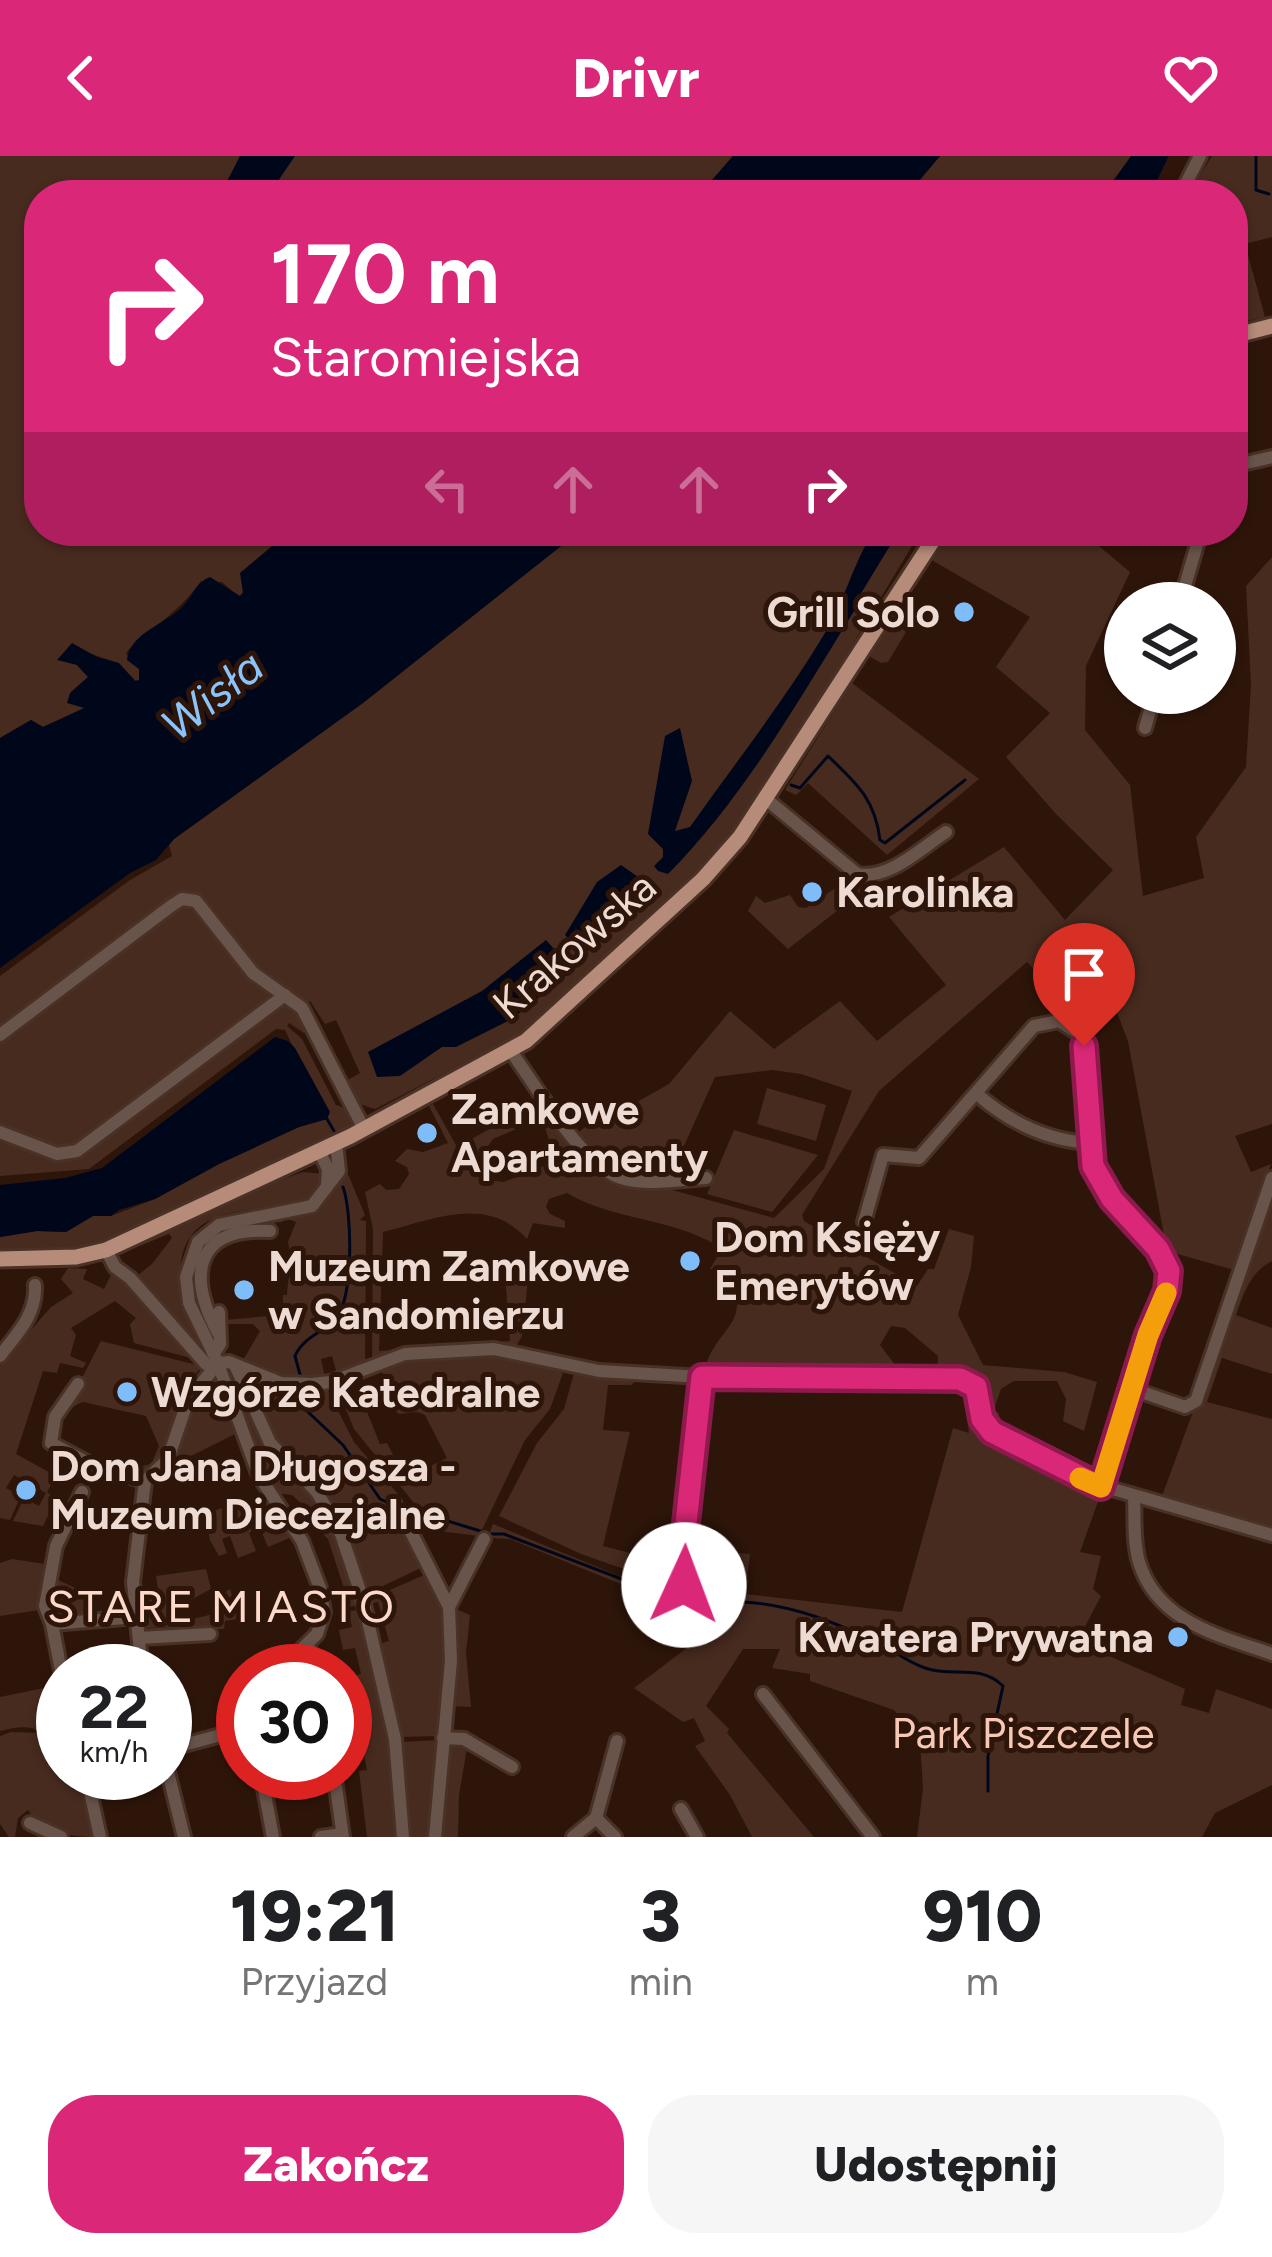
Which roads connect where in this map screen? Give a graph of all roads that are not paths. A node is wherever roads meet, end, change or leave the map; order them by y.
1 (928, 546) edge
2 (1197, 546) edge
3 (1186, 582) edge
4 (1148, 714) edge
5 (1144, 728) dead end
6 (766, 799) junction
7 (946, 832) dead end
8 (285, 995) junction
9 (0, 1034) edge
10 (510, 1050) junction
11 (977, 1094) junction
12 (364, 1129) junction
13 (0, 1132) edge
14 (336, 1143) junction
15 (1089, 1143) junction
16 (319, 1151) junction
17 (706, 1178) dead end
18 (1272, 1178) edge
19 (325, 1193) junction
20 (865, 1222) dead end
21 (270, 1231) dead end
22 (106, 1250) junction
23 (0, 1259) edge
24 (35, 1285) dead end
25 (219, 1312) dead end
26 (218, 1334) junction
27 (0, 1356) edge
28 (212, 1360) junction
29 (236, 1365) junction
30 (702, 1377) junction
31 (78, 1384) dead end
32 (1133, 1389) junction
33 (145, 1480) junction
34 (1101, 1487) junction
35 (82, 1492) dead end
36 (1134, 1497) junction
37 (411, 1532) dead end
38 (1272, 1534) edge
39 (484, 1539) dead end
40 (687, 1596) dead end
41 (449, 1607) junction
42 (136, 1618) junction
43 (52, 1624) junction
44 (210, 1634) dead end
45 (139, 1638) junction
46 (56, 1644) edge
47 (140, 1644) edge
48 (308, 1644) edge
49 (1272, 1654) edge
50 (763, 1694) dead end
51 (443, 1738) junction
52 (616, 1742) dead end
53 (512, 1767) dead end
54 (92, 1800) edge
55 (175, 1800) edge
56 (264, 1800) edge
57 (337, 1800) edge
58 (681, 1810) dead end
59 (596, 1818) junction
60 (30, 1823) dead end
61 (342, 1835) edge
62 (268, 1836) edge
63 (61, 1837) edge
64 (100, 1837) edge
65 (184, 1837) edge
66 (321, 1837) edge
67 (403, 1837) edge
68 (435, 1837) edge
69 (573, 1837) edge
70 (616, 1837) edge
71 (697, 1837) edge
72 (873, 1837) edge

1 - 6 main road, Krakowska
2 - 3 street
4 - 5 street
6 - 7 street
6 - 10 main road, Krakowska
8 - 9 street
8 - 12 street
8 - 13 street
10 - 12 main road, Krakowska
10 - 17 street
11 - 15 street
11 - 15 street
11 - 20 street
12 - 14 main road, Krakowska
14 - 16 main road, Krakowska
14 - 19 street
15 - 32 street
16 - 19 street
16 - 22 main road, Krakowska
18 - 32 street
19 - 28 street
21 - 26 street
22 - 23 main road, Krakowska
22 - 28 street
24 - 27 street
25 - 26 street
26 - 28 street
28 - 29 street
28 - 33 street
28 - 48 street
29 - 30 street
29 - 67 street
30 - 34 street
30 - 40 street
31 - 33 street
32 - 34 street
33 - 42 street
34 - 36 street
35 - 43 street
36 - 38 street
36 - 49 street
37 - 41 street
39 - 41 street
41 - 51 street
42 - 43 street
42 - 45 street
43 - 46 street
44 - 45 street
45 - 47 street
50 - 72 street
51 - 53 street
51 - 68 street
52 - 59 street
54 - 64 street
55 - 65 street
56 - 62 street
57 - 61 street
58 - 71 street
59 - 69 street
59 - 70 street
60 - 63 street
61 - 66 street

